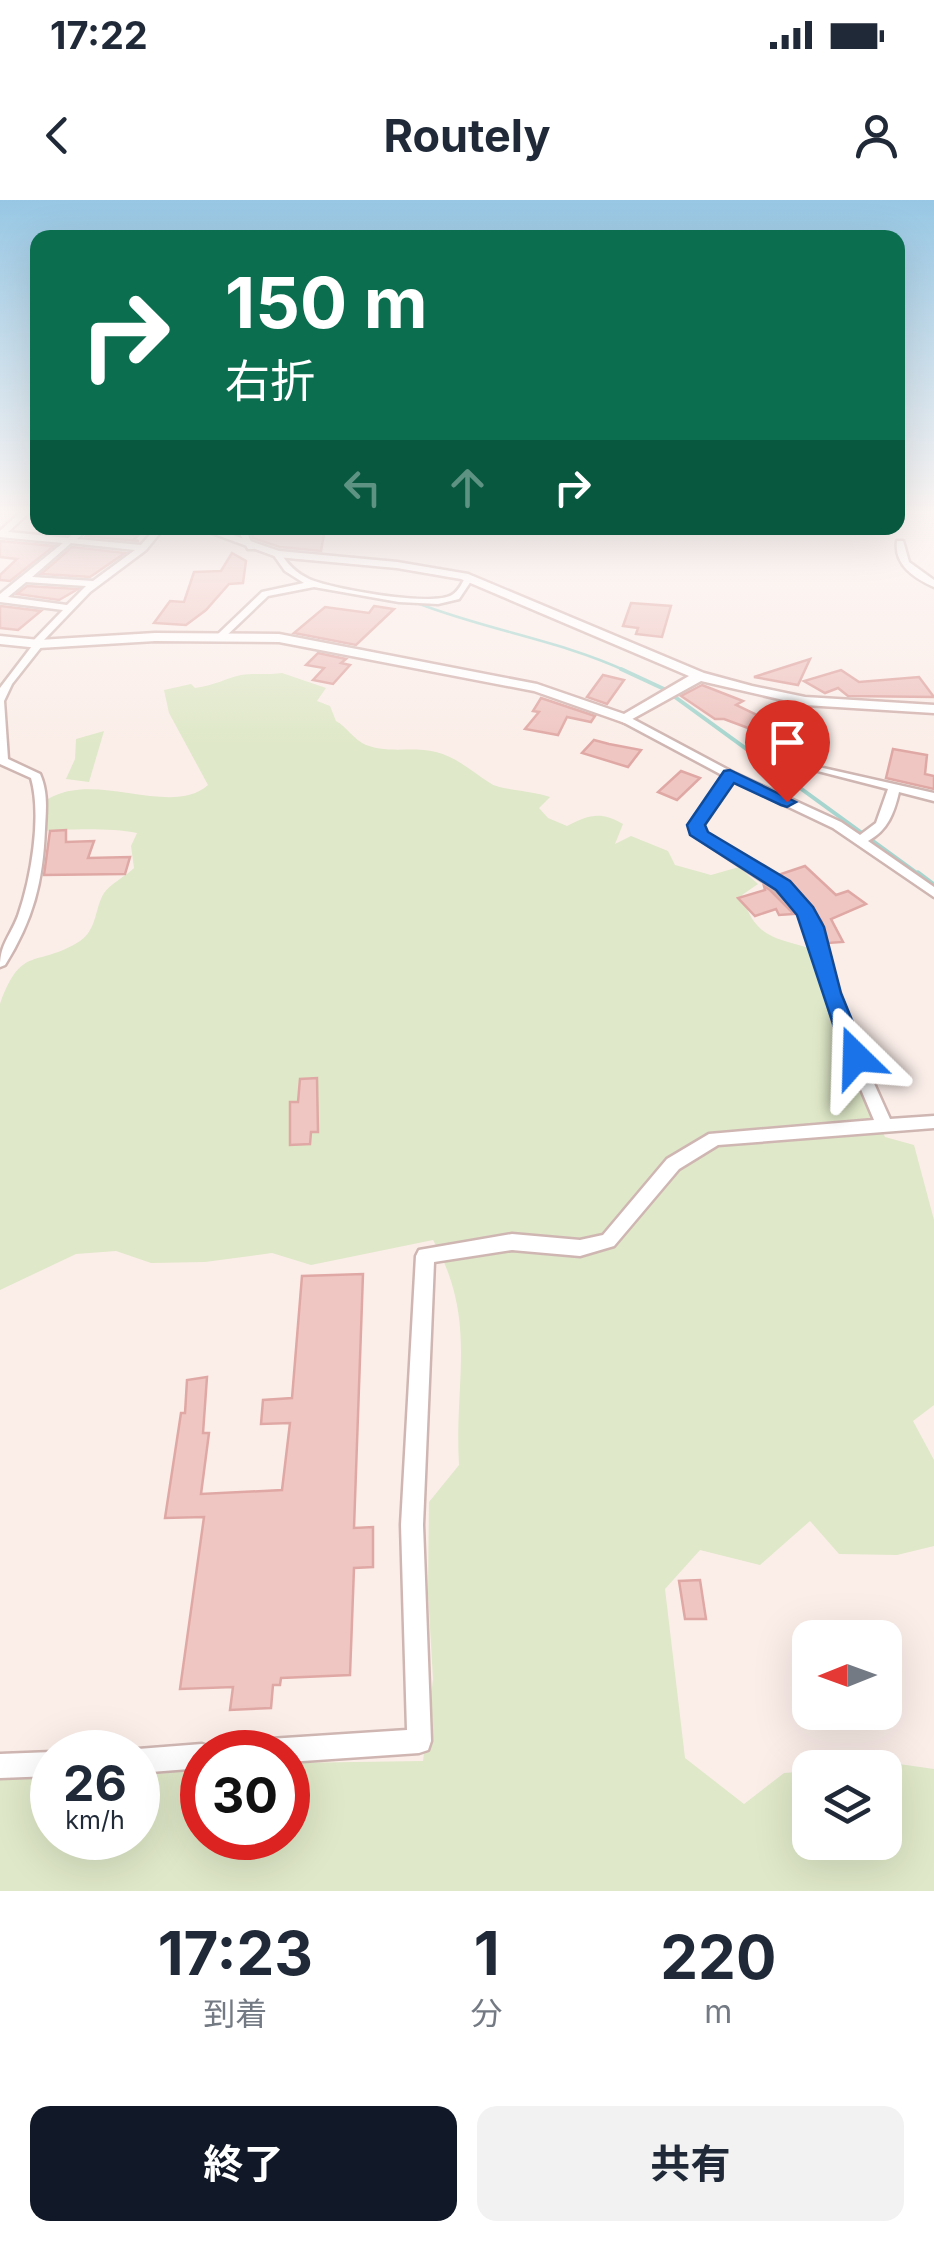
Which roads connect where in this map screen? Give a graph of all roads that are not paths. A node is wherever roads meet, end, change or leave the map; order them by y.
1 (89, 588) edge
2 (295, 588) edge
3 (328, 588) edge
4 (462, 588) edge
5 (492, 588) edge
6 (0, 599) edge
7 (69, 608) junction
8 (222, 636) junction
9 (0, 640) edge
10 (37, 644) junction
11 (700, 676) junction
12 (0, 702) edge
13 (934, 709) edge
14 (625, 719) junction
15 (818, 768) dead end
16 (730, 775) junction
17 (894, 786) junction
18 (934, 797) edge
19 (862, 839) junction
20 (934, 893) edge
21 (0, 962) edge
22 (934, 1122) edge
23 (885, 1127) junction
24 (310, 1748) edge
25 (30, 1765) edge
26 (0, 1766) edge

1 - 7 street
2 - 8 street
3 - 4 street
5 - 11 main road
6 - 7 street
7 - 10 street
8 - 10 main road
8 - 14 main road
9 - 10 main road
10 - 12 street
11 - 13 main road
11 - 14 main road
12 - 21 street
14 - 16 street
15 - 17 street
16 - 19 street
16 - 23 street
17 - 18 street
17 - 19 street
19 - 20 street
22 - 23 street
23 - 24 street
25 - 26 street

